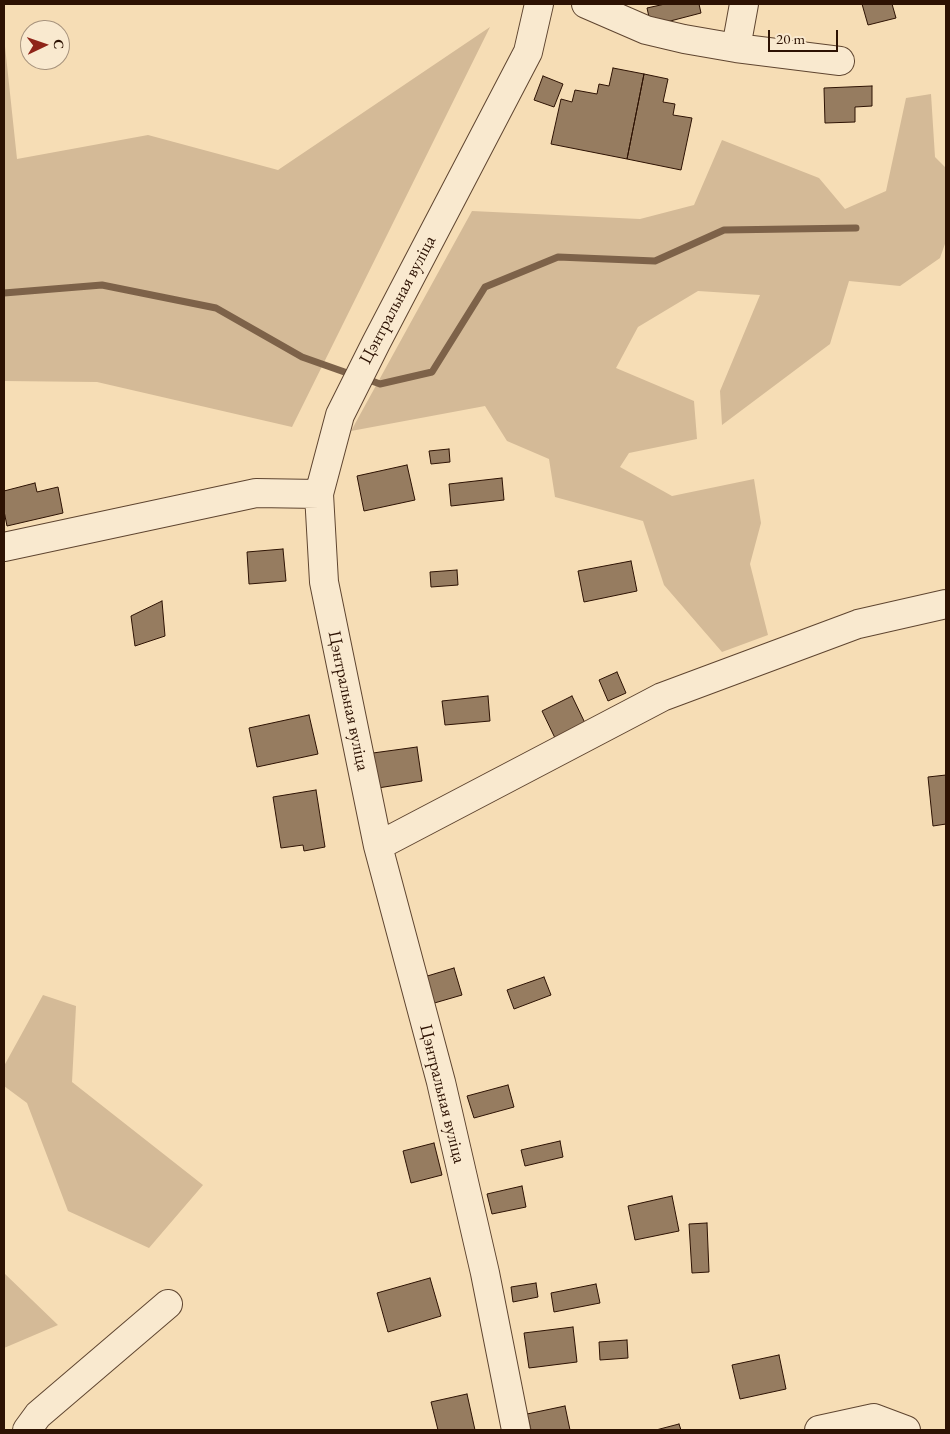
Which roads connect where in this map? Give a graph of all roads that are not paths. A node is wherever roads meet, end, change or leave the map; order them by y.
1 (539, 4) edge
2 (586, 4) edge
3 (744, 4) edge
4 (736, 48) junction
5 (840, 61) dead end
6 (319, 494) junction
7 (4, 547) edge
8 (946, 604) edge
9 (378, 846) junction
10 (168, 1304) dead end
11 (27, 1430) edge
12 (516, 1430) edge
13 (819, 1430) edge
14 (906, 1430) edge

1 - 6 street, Цэнтральная вуліца
2 - 4 street
3 - 4 street
4 - 5 street
6 - 7 street
6 - 9 street, Цэнтральная вуліца
8 - 9 street
9 - 12 street, Цэнтральная вуліца
10 - 11 street
13 - 14 street

